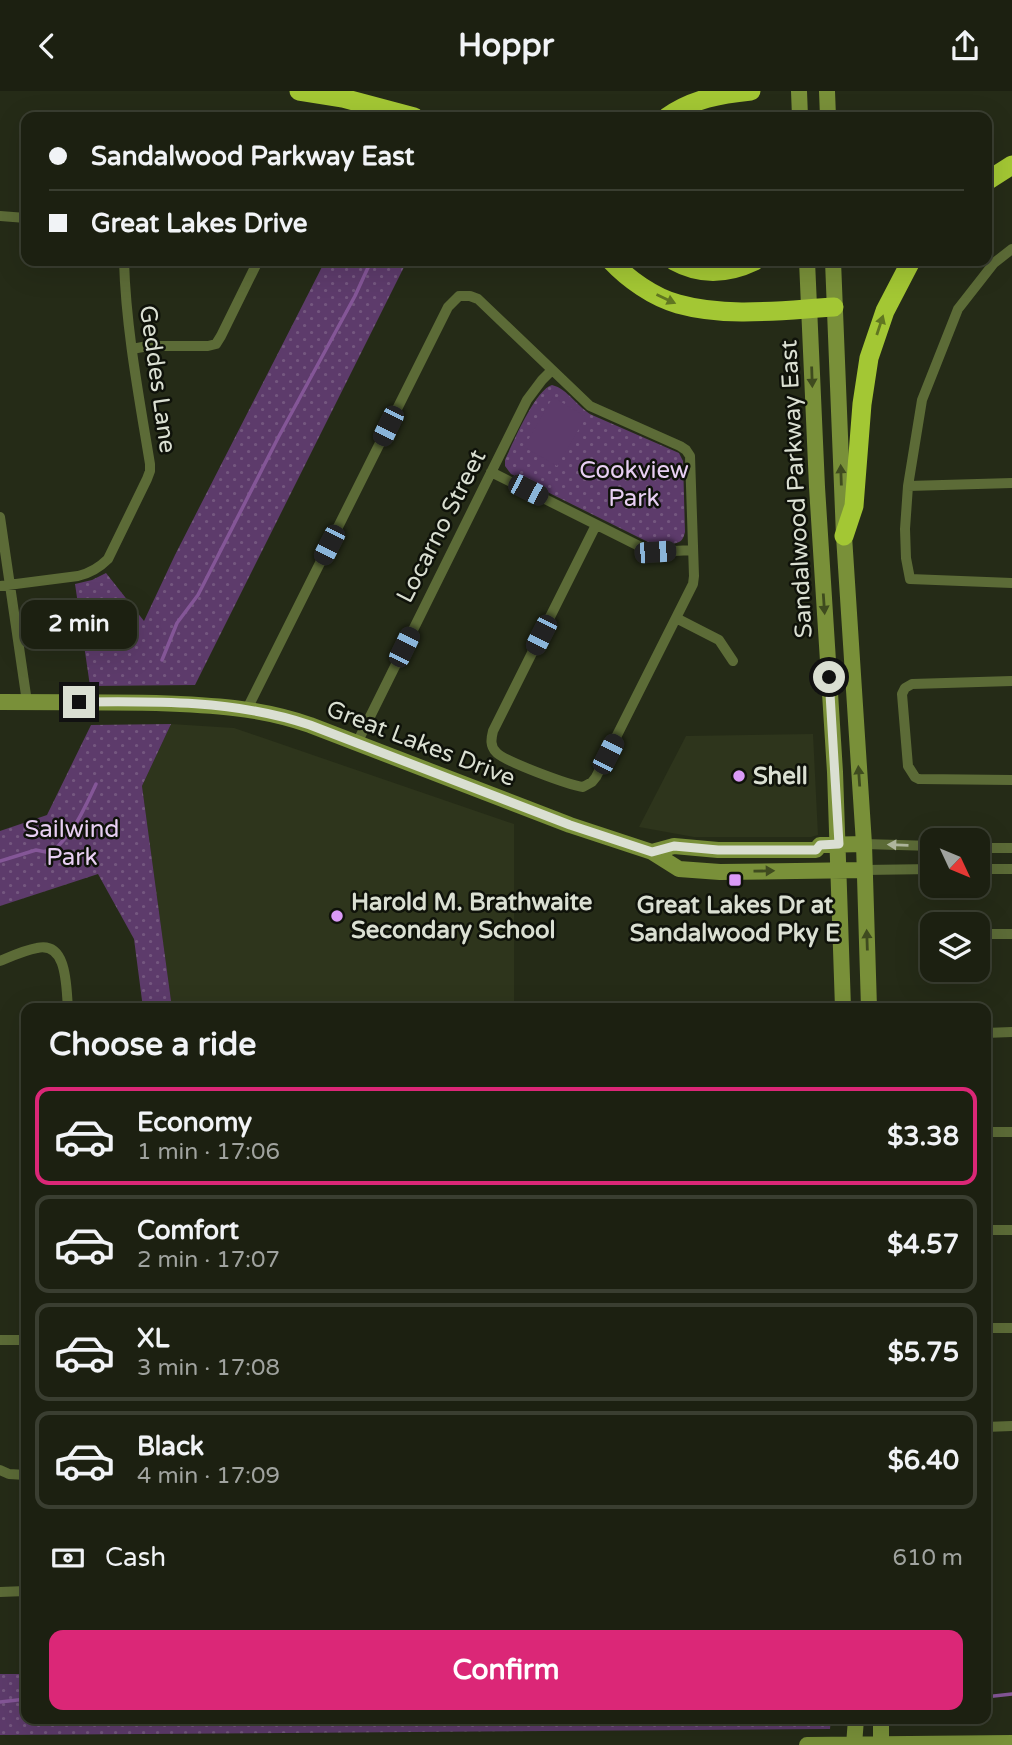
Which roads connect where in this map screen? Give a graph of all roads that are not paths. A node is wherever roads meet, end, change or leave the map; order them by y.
1 (299, 91) edge
2 (751, 91) edge
3 (799, 91) edge
4 (827, 91) edge
5 (395, 112) edge
6 (674, 112) edge
7 (800, 112) edge
8 (828, 112) edge
9 (1012, 165) edge
10 (992, 178) edge
11 (0, 216) edge
12 (21, 218) edge
13 (1012, 249) edge
14 (124, 266) edge
15 (256, 266) edge
16 (616, 266) edge
17 (687, 266) edge
18 (742, 266) edge
19 (807, 266) edge
20 (833, 266) edge
21 (908, 266) edge
22 (992, 266) edge
23 (992, 266) edge
24 (834, 307) junction
25 (810, 309) junction
26 (132, 349) junction
27 (552, 370) junction
28 (491, 472) junction
29 (1012, 484) edge
30 (908, 486) junction
31 (0, 517) edge
32 (596, 525) junction
33 (844, 536) junction
34 (693, 550) junction
35 (1012, 583) edge
36 (6, 585) edge
37 (676, 618) junction
38 (733, 661) dead end
39 (1012, 681) edge
40 (0, 702) edge
41 (27, 702) junction
42 (247, 709) junction
43 (357, 743) junction
44 (1012, 780) edge
45 (839, 844) junction
46 (864, 844) junction
47 (920, 846) edge
48 (990, 848) edge
49 (1012, 848) edge
50 (652, 852) junction
51 (920, 869) edge
52 (990, 869) edge
53 (1012, 869) edge
54 (864, 870) junction
55 (840, 871) junction
56 (990, 934) edge
57 (1012, 934) edge
58 (0, 961) edge
59 (67, 1003) edge
60 (843, 1003) edge
61 (869, 1003) edge
62 (1012, 1032) edge
63 (991, 1033) edge
64 (991, 1132) edge
65 (1012, 1132) edge
66 (991, 1230) edge
67 (1012, 1230) edge
68 (991, 1328) edge
69 (1012, 1328) edge
70 (21, 1339) edge
71 (0, 1340) edge
72 (1012, 1426) edge
73 (991, 1427) edge
74 (0, 1470) edge
75 (21, 1475) edge
76 (21, 1591) edge
77 (0, 1592) edge
78 (856, 1724) edge
79 (881, 1724) edge
80 (1012, 1744) edge
81 (807, 1745) edge
82 (854, 1745) edge
83 (881, 1745) edge

1 - 5 highway
2 - 6 highway
3 - 7 main road
4 - 8 main road
9 - 10 highway
11 - 12 street
13 - 22 street
14 - 26 street, Geddes Lane
15 - 26 street
16 -> 25 highway
17 - 18 highway
19 - 25 main road, Sandalwood Parkway East
20 - 24 main road, Sandalwood Parkway East
33 -> 21 highway
23 - 30 street
24 - 25 highway
33 -> 24 main road, Sandalwood Parkway East
25 -> 45 main road, Sandalwood Parkway East
26 - 36 street, Geddes Lane
27 - 28 street, Locarno Street
27 - 34 street
27 - 42 street
28 - 32 street
28 - 43 street, Locarno Street
29 - 30 street
30 - 35 street
31 - 36 street
32 - 34 street
32 - 37 street
46 -> 33 main road, Sandalwood Parkway East
34 - 37 street
36 - 41 street
37 - 38 street
39 - 44 street
40 - 41 main road, Great Lakes Drive
41 - 42 main road, Great Lakes Drive
42 - 43 main road, Great Lakes Drive
43 - 50 main road, Great Lakes Drive
45 - 46 main road, Great Lakes Drive
45 - 50 main road, Great Lakes Drive
45 - 55 main road, Sandalwood Parkway East
47 -> 46 street
46 - 54 main road, Sandalwood Parkway East
48 - 49 street
50 -> 55 main road, Great Lakes Drive
51 - 54 street
52 - 53 street
54 - 55 main road, Great Lakes Drive
61 -> 54 main road, Sandalwood Parkway East
55 - 60 main road, Sandalwood Parkway East
56 - 57 street
58 - 59 street
62 - 63 street
64 - 65 street
66 - 67 street
68 - 69 street
70 - 71 street
72 - 73 street
74 - 75 street
76 - 77 street
78 - 82 main road
79 - 83 main road
80 - 83 main road
81 - 82 main road
82 - 83 main road

